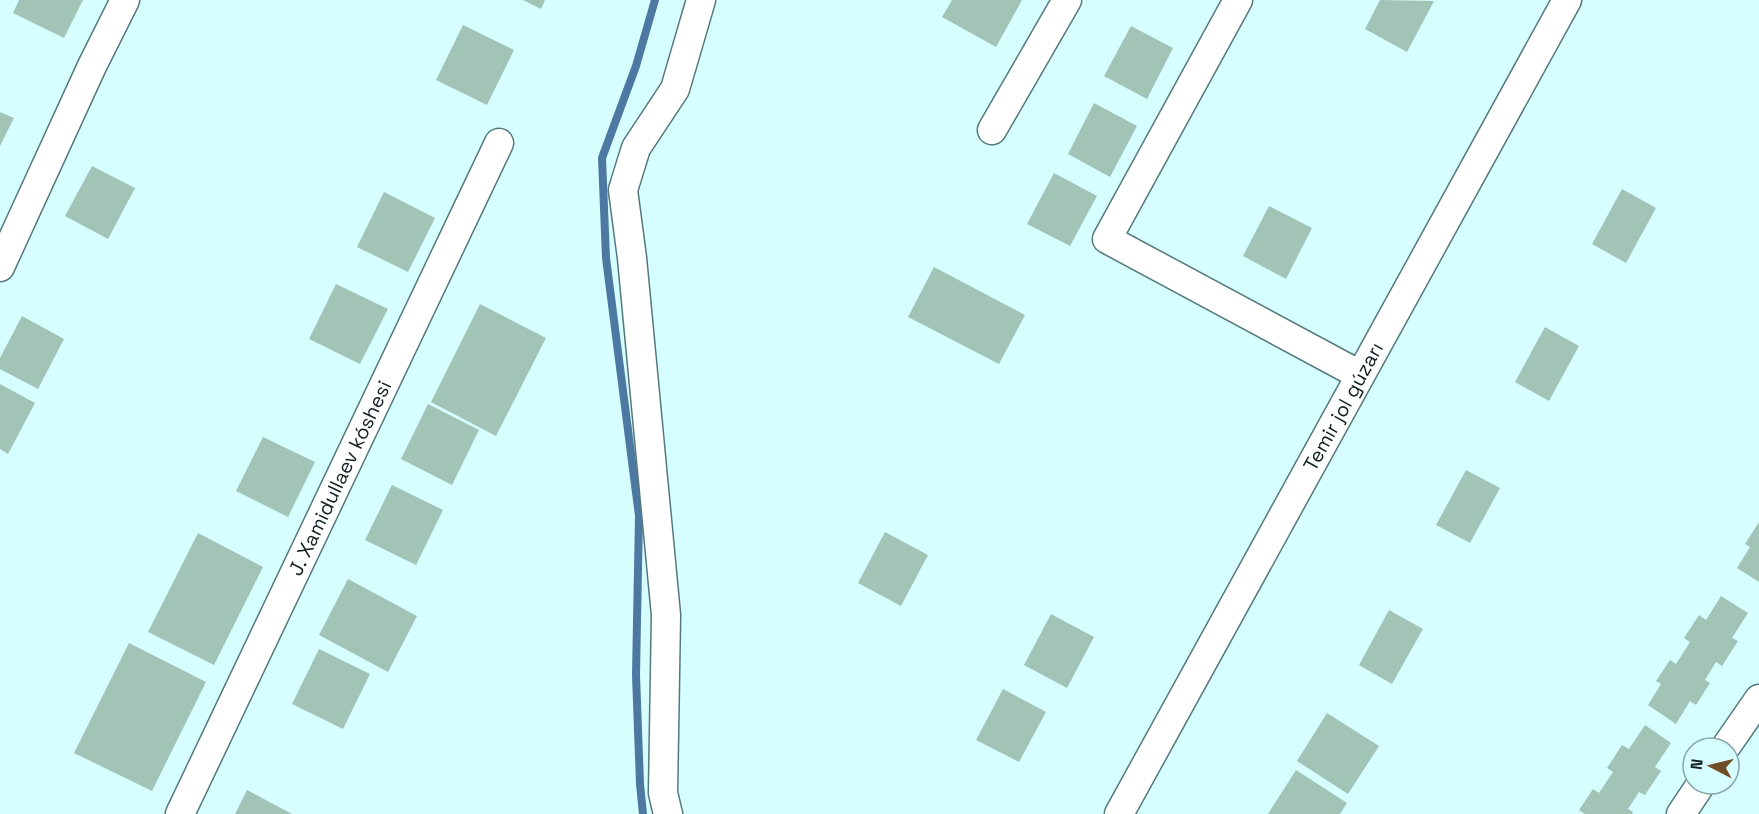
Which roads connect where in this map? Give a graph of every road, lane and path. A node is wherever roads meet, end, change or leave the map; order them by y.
1 (125, 0) edge
2 (700, 0) edge
3 (1067, 0) edge
4 (1238, 0) edge
5 (1567, 0) edge
6 (992, 130) dead end
7 (499, 143) dead end
8 (0, 267) edge
9 (1359, 375) junction
10 (1759, 699) edge
11 (1733, 736) edge
12 (180, 814) edge
13 (668, 814) edge
14 (1119, 814) edge

1 - 8 street
2 - 13 street
3 - 6 street
4 - 9 street
5 - 9 street, Temir jol gúzarı
7 - 12 street, J. Xamidullaev kóshesi
9 - 14 street, Temir jol gúzarı
10 - 11 street

